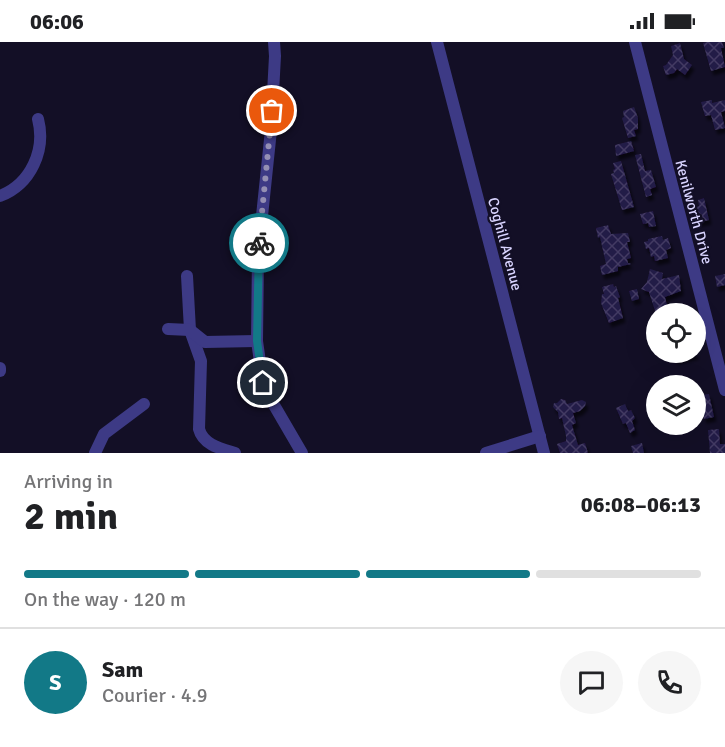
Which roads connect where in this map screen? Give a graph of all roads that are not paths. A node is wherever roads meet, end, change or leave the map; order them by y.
1 (274, 42) edge
2 (437, 42) edge
3 (635, 42) edge
4 (38, 119) dead end
5 (0, 196) edge
6 (187, 276) dead end
7 (168, 329) dead end
8 (190, 330) junction
9 (257, 341) junction
10 (725, 390) edge
11 (144, 404) dead end
12 (540, 436) junction
13 (95, 452) edge
14 (236, 453) edge
15 (302, 453) edge
16 (486, 453) edge
17 (544, 453) edge

1 - 9 street
2 - 12 street, Coghill Avenue
3 - 10 street, Kenilworth Drive
4 - 5 street
6 - 8 street
7 - 8 street
8 - 9 street
8 - 14 street
9 - 15 street
11 - 13 street
12 - 16 street
12 - 17 street, Coghill Avenue

